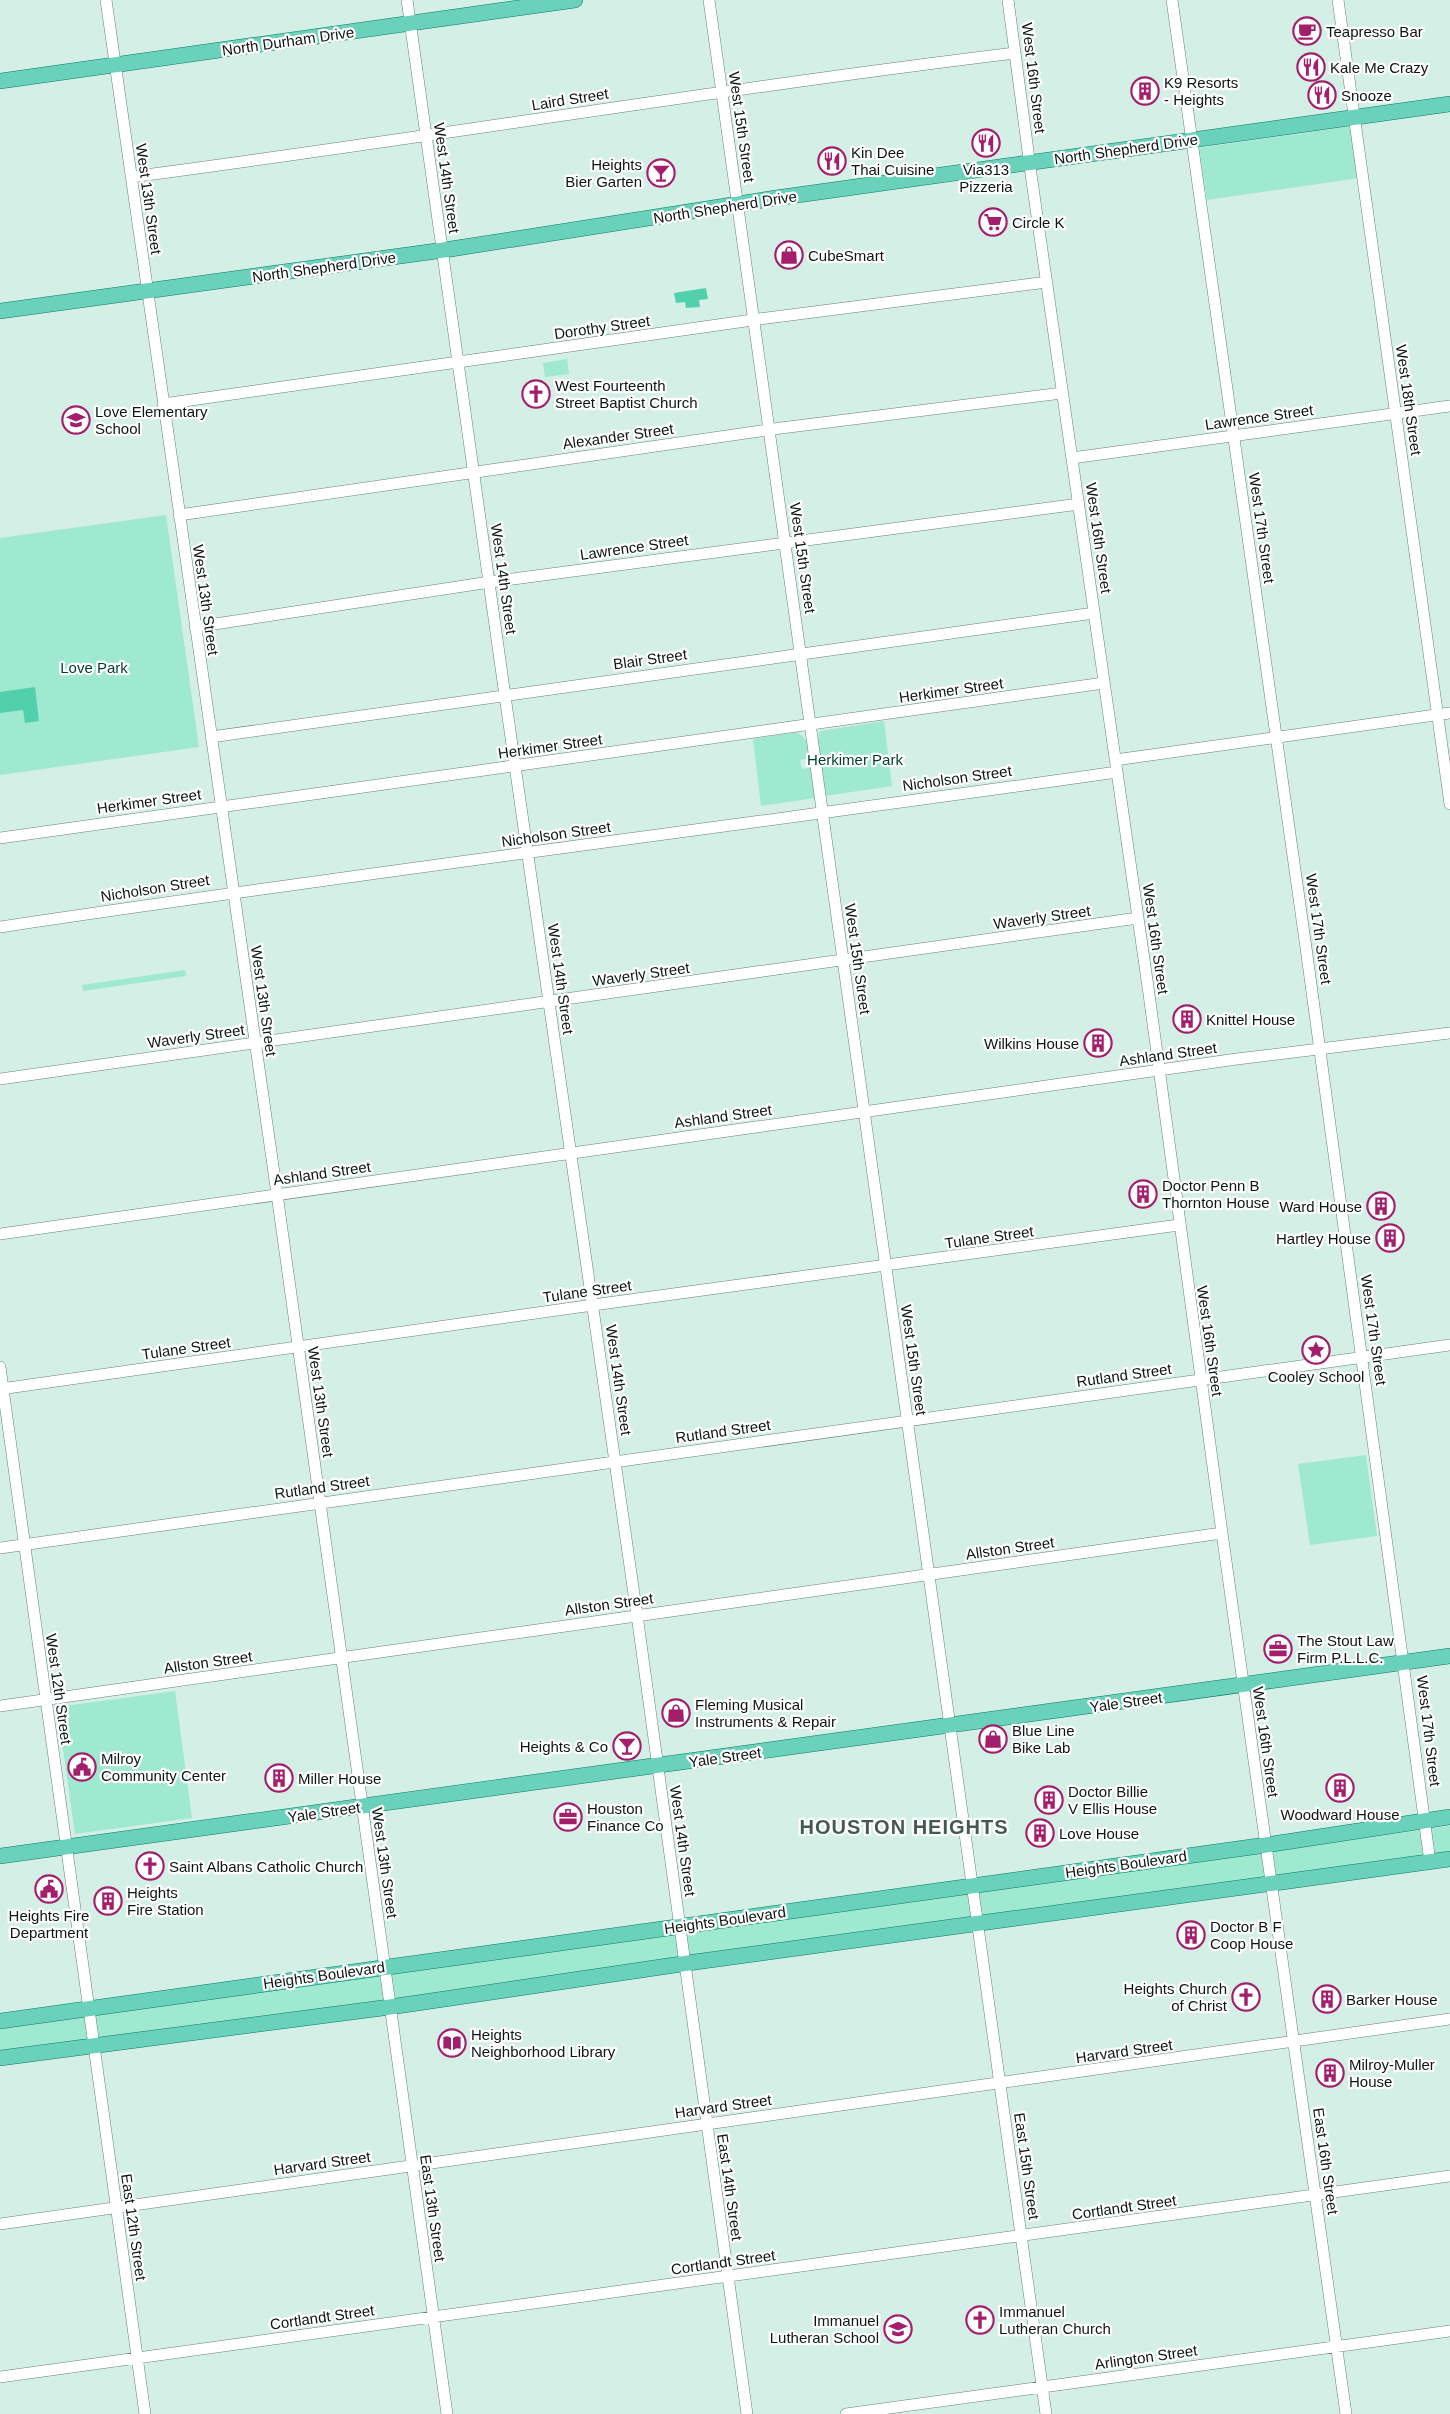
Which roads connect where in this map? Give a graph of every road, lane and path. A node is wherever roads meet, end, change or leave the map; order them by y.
1 (106, 0) edge
2 (407, 0) edge
3 (575, 0) edge
4 (709, 0) edge
5 (1008, 0) edge
6 (1172, 0) edge
7 (1338, 0) edge
8 (410, 24) junction
9 (1015, 53) junction
10 (115, 65) junction
11 (0, 81) edge
12 (723, 91) junction
13 (1450, 104) edge
14 (1354, 117) junction
15 (427, 136) junction
16 (1192, 140) junction
17 (1029, 162) junction
18 (131, 177) junction
19 (737, 203) junction
20 (442, 250) junction
21 (1047, 282) junction
22 (146, 291) junction
23 (0, 311) edge
24 (754, 320) junction
25 (459, 363) junction
26 (1062, 393) junction
27 (163, 404) junction
28 (1450, 406) edge
29 (1396, 413) junction
30 (770, 430) junction
31 (1234, 436) junction
32 (1072, 458) junction
33 (474, 471) junction
34 (1078, 504) junction
35 (179, 515) junction
36 (785, 541) junction
37 (490, 582) junction
38 (1094, 613) junction
39 (195, 627) junction
40 (800, 653) junction
41 (1104, 683) junction
42 (505, 696) junction
43 (1450, 713) edge
44 (1438, 715) junction
45 (810, 725) junction
46 (1277, 736) junction
47 (211, 737) junction
48 (516, 766) junction
49 (1116, 766) junction
50 (1450, 804) edge
51 (221, 806) junction
52 (822, 813) junction
53 (0, 838) edge
54 (527, 852) junction
55 (234, 892) junction
56 (1138, 918) junction
57 (0, 927) edge
58 (843, 960) junction
59 (549, 1002) junction
60 (1450, 1033) edge
61 (254, 1043) junction
62 (1320, 1049) junction
63 (1160, 1071) junction
64 (0, 1079) edge
65 (864, 1111) junction
66 (571, 1153) junction
67 (277, 1194) junction
68 (1179, 1225) junction
69 (0, 1234) edge
70 (886, 1266) junction
71 (592, 1305) junction
72 (1450, 1344) edge
73 (298, 1347) junction
74 (1362, 1357) junction
75 (0, 1367) edge
76 (1201, 1380) junction
77 (2, 1389) edge
78 (908, 1420) junction
79 (615, 1462) junction
80 (319, 1503) junction
81 (1222, 1533) junction
82 (24, 1544) junction
83 (0, 1548) edge
84 (930, 1574) junction
85 (637, 1615) junction
86 (1450, 1656) edge
87 (341, 1657) junction
88 (1405, 1662) junction
89 (1243, 1685) junction
90 (46, 1700) junction
91 (0, 1706) edge
92 (948, 1727) junction
93 (658, 1766) junction
94 (362, 1806) junction
95 (1450, 1817) edge
96 (1425, 1820) junction
97 (1266, 1845) junction
98 (66, 1847) junction
99 (0, 1856) edge
100 (1450, 1859) edge
101 (1430, 1862) junction
102 (1271, 1883) junction
103 (973, 1885) junction
104 (978, 1923) junction
105 (679, 1926) junction
106 (684, 1963) junction
107 (384, 1966) junction
108 (390, 2007) junction
109 (88, 2009) junction
110 (1450, 2019) edge
111 (0, 2021) edge
112 (1294, 2042) junction
113 (93, 2045) junction
114 (0, 2058) edge
115 (1000, 2083) junction
116 (706, 2124) junction
117 (412, 2166) junction
118 (1450, 2176) edge
119 (1316, 2195) junction
120 (116, 2208) junction
121 (0, 2224) edge
122 (1022, 2236) junction
123 (728, 2277) junction
124 (433, 2316) junction
125 (1450, 2331) edge
126 (1337, 2346) junction
127 (137, 2358) junction
128 (0, 2377) edge
129 (1042, 2386) junction
130 (145, 2414) edge
131 (447, 2414) edge
132 (747, 2414) edge
133 (846, 2414) edge
134 (1046, 2414) edge
135 (1346, 2414) edge

1 - 10 street, West 13th Street
2 - 8 street, West 14th Street
3 - 8 main road, North Durham Drive
4 - 12 street, West 15th Street
5 - 9 street, West 16th Street
6 - 16 street, West 17th Street
7 - 14 street, West 18th Street
8 - 10 main road, North Durham Drive
8 - 15 street, West 14th Street
9 - 12 street, Laird Street
9 - 17 street, West 16th Street
10 - 11 main road, North Durham Drive
10 - 18 street, West 13th Street
12 - 15 street, Laird Street
12 - 19 street, West 15th Street
13 - 14 main road, North Shepherd Drive
14 - 16 main road, North Shepherd Drive
14 - 29 street, West 18th Street
15 - 18 street, Laird Street
15 - 20 street, West 14th Street
16 - 17 main road, North Shepherd Drive
16 - 31 street, West 17th Street
17 - 19 main road, North Shepherd Drive
17 - 21 street, West 16th Street
18 - 22 street, West 13th Street
19 - 20 main road, North Shepherd Drive
19 - 24 street, West 15th Street
20 - 22 main road, North Shepherd Drive
20 - 25 street, West 14th Street
21 - 24 street, Dorothy Street
21 - 26 street, West 16th Street
22 - 23 main road, North Shepherd Drive
22 - 27 street, West 13th Street
24 - 25 street, Dorothy Street
24 - 30 street, West 15th Street
25 - 27 street, Dorothy Street
25 - 33 street, West 14th Street
26 - 30 street, Alexander Street
26 - 32 street, West 16th Street
27 - 35 street, West 13th Street
28 - 29 street, Lawrence Street
29 - 31 street, Lawrence Street
29 - 44 street, West 18th Street
30 - 33 street, Alexander Street
30 - 36 street, West 15th Street
31 - 32 street, Lawrence Street
31 - 46 street, West 17th Street
32 - 34 street, West 16th Street
33 - 35 street, Alexander Street
33 - 37 street, West 14th Street
34 - 36 street, Lawrence Street
34 - 38 street, West 16th Street
35 - 39 street, West 13th Street
36 - 37 street, Lawrence Street
36 - 40 street, West 15th Street
37 - 39 street, Lawrence Street
37 - 42 street, West 14th Street
38 - 40 street, Blair Street
38 - 41 street, West 16th Street
39 - 47 street, West 13th Street
40 - 42 street, Blair Street
40 - 45 street, West 15th Street
41 - 45 street, Herkimer Street
41 - 49 street, West 16th Street
42 - 47 street, Blair Street
42 - 48 street, West 14th Street
43 - 44 street, Nicholson Street
44 - 46 street, Nicholson Street
44 - 50 street, West 18th Street
45 - 48 street, Herkimer Street
45 - 52 street, West 15th Street
46 - 49 street, Nicholson Street
46 - 62 street, West 17th Street
47 - 51 street, West 13th Street
48 - 51 street, Herkimer Street
48 - 54 street, West 14th Street
49 - 52 street, Nicholson Street
49 - 56 street, West 16th Street
51 - 53 street, Herkimer Street
51 - 55 street, West 13th Street
52 - 54 street, Nicholson Street
52 - 58 street, West 15th Street
54 - 55 street, Nicholson Street
54 - 59 street, West 14th Street
55 - 57 street, Nicholson Street
55 - 61 street, West 13th Street
56 - 58 street, Waverly Street
56 - 63 street, West 16th Street
58 - 59 street, Waverly Street
58 - 65 street, West 15th Street
59 - 61 street, Waverly Street
59 - 66 street, West 14th Street
60 - 62 street, Ashland Street
61 - 64 street, Waverly Street
61 - 67 street, West 13th Street
62 - 63 street, Ashland Street
62 - 74 street, West 17th Street
63 - 65 street, Ashland Street
63 - 68 street, West 16th Street
65 - 66 street, Ashland Street
65 - 70 street, West 15th Street
66 - 67 street, Ashland Street
66 - 71 street, West 14th Street
67 - 69 street, Ashland Street
67 - 73 street, West 13th Street
68 - 70 street, Tulane Street
68 - 76 street, West 16th Street
70 - 71 street, Tulane Street
70 - 78 street, West 15th Street
71 - 73 street, Tulane Street
71 - 79 street, West 14th Street
72 - 74 street, Rutland Street
73 - 77 street, Tulane Street
73 - 80 street, West 13th Street
74 - 76 street, Rutland Street
74 - 88 street, West 17th Street
75 - 77 street, West 12th Street
76 - 78 street, Rutland Street
76 - 81 street, West 16th Street
77 - 82 street, West 12th Street
78 - 79 street, Rutland Street
78 - 84 street, West 15th Street
79 - 80 street, Rutland Street
79 - 85 street, West 14th Street
80 - 82 street, Rutland Street
80 - 87 street, West 13th Street
81 - 84 street, Allston Street
81 - 89 street, West 16th Street
82 - 83 street, Rutland Street
82 - 90 street, West 12th Street
84 - 85 street, Allston Street
84 - 92 street, West 15th Street
85 - 87 street, Allston Street
85 - 93 street, West 14th Street
86 - 88 main road, Yale Street
87 - 90 street, Allston Street
87 - 94 street, West 13th Street
88 - 89 main road, Yale Street
88 - 96 street, West 17th Street
89 - 92 main road, Yale Street
89 - 97 street, West 16th Street
90 - 91 street, Allston Street
90 - 98 street, West 12th Street
92 - 93 main road, Yale Street
92 - 103 street, West 15th Street
93 - 94 main road, Yale Street
93 - 105 street, West 14th Street
94 - 98 main road, Yale Street
94 - 107 street, West 13th Street
95 - 96 main road, Heights Boulevard
96 - 97 main road, Heights Boulevard
96 - 101 street, West 17th Street
97 - 102 street, West 16th Street
97 - 103 main road, Heights Boulevard
98 - 99 main road, Yale Street
98 - 109 street, West 12th Street
100 - 101 main road
101 - 102 main road
102 - 104 main road
102 - 112 street, East 16th Street
103 - 104 street, West 15th Street
103 - 105 main road, Heights Boulevard
104 - 106 main road
104 - 115 street, East 15th Street
105 - 106 street, West 14th Street
105 - 107 main road, Heights Boulevard
106 - 108 main road
106 - 116 street, East 14th Street
107 - 108 street, West 13th Street
107 - 109 main road, Heights Boulevard
108 - 113 main road
108 - 117 street, East 13th Street
109 - 111 main road, Heights Boulevard
109 - 113 street, West 12th Street
110 - 112 street, Harvard Street
112 - 115 street, Harvard Street
112 - 119 street, East 16th Street
113 - 114 main road
113 - 120 street, East 12th Street
115 - 116 street, Harvard Street
115 - 122 street, East 15th Street
116 - 117 street, Harvard Street
116 - 123 street, East 14th Street
117 - 120 street, Harvard Street
117 - 124 street, East 13th Street
118 - 119 street, Cortlandt Street
119 - 122 street, Cortlandt Street
119 - 126 street, East 16th Street
120 - 121 street, Harvard Street
120 - 127 street, East 12th Street
122 - 123 street, Cortlandt Street
122 - 129 street, East 15th Street
123 - 124 street, Cortlandt Street
123 - 132 street, East 14th Street
124 - 127 street, Cortlandt Street
124 - 131 street, East 13th Street
125 - 126 street, Arlington Street
126 - 129 street, Arlington Street
126 - 135 street, East 16th Street
127 - 128 street, Cortlandt Street
127 - 130 street, East 12th Street
129 - 133 street, Arlington Street
129 - 134 street, East 15th Street

